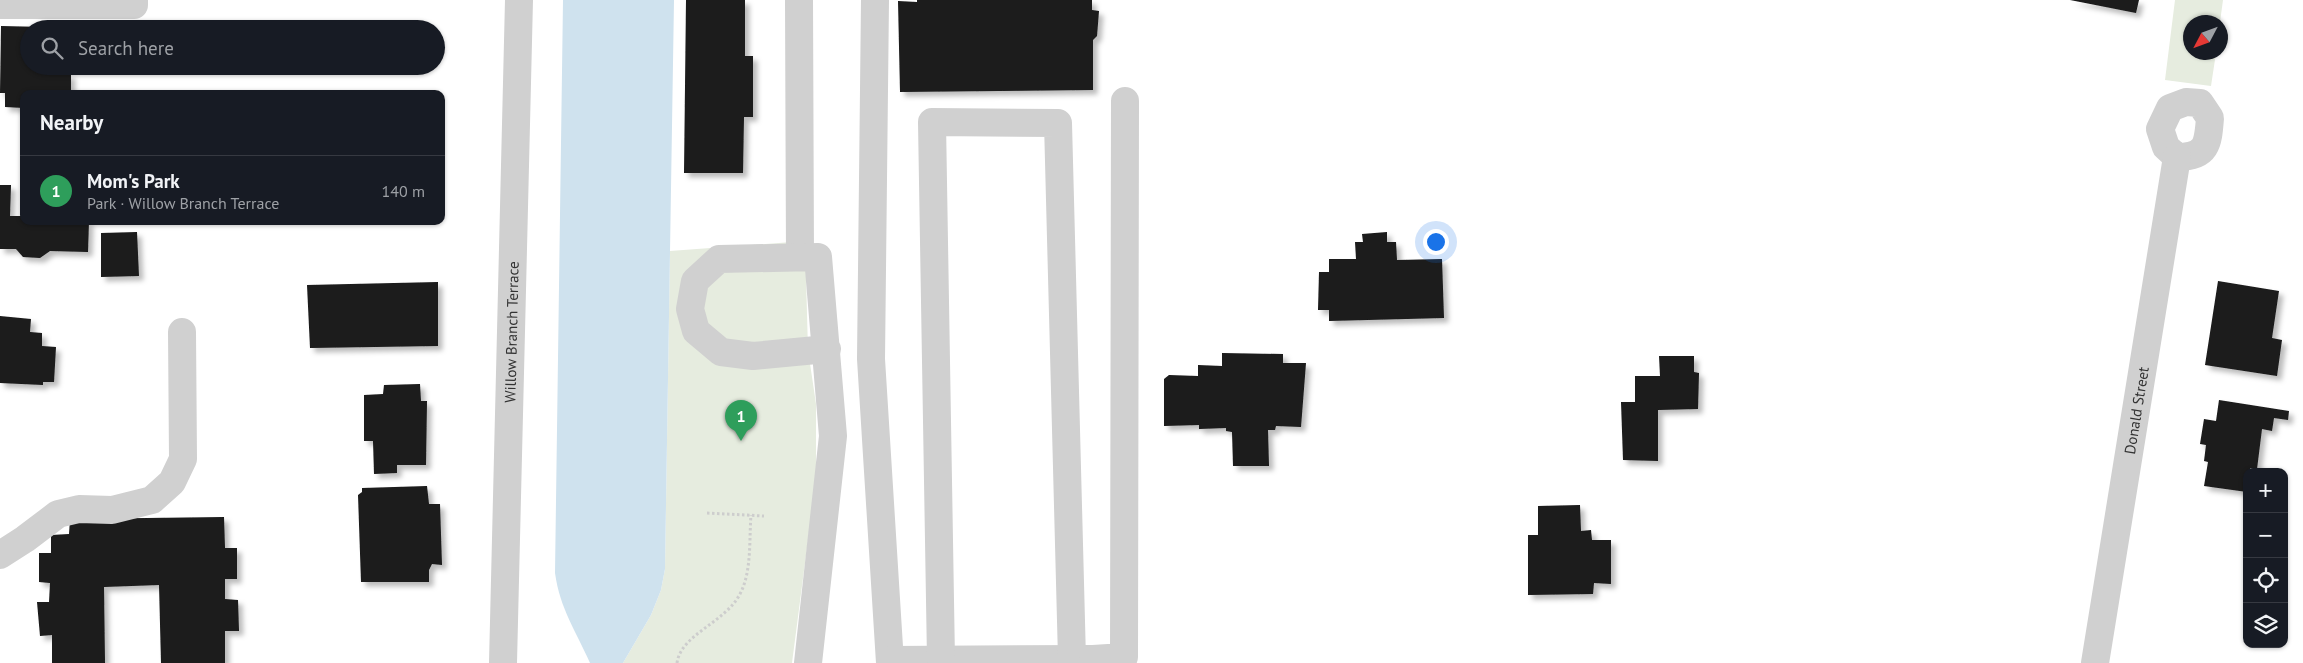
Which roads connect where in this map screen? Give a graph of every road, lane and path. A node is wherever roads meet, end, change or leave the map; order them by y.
1 (134, 0) edge
2 (520, 0) edge
3 (799, 0) edge
4 (875, 0) edge
5 (0, 5) edge
6 (1125, 100) dead end
7 (2177, 157) dead end
8 (800, 257) junction
9 (182, 332) dead end
10 (827, 349) junction
11 (707, 513) dead end
12 (751, 515) junction
13 (764, 516) dead end
14 (0, 555) edge
15 (941, 660) junction
16 (1086, 660) edge
17 (890, 661) edge
18 (503, 663) edge
19 (677, 663) edge
20 (808, 663) edge
21 (2095, 663) edge

1 - 5 street
2 - 18 street, Willow Branch Terrace
3 - 8 street
4 - 17 street
6 - 16 street
7 - 21 street, Donald Street
8 - 10 street
8 - 10 street
9 - 14 street
10 - 20 street
11 - 12 path
12 - 13 path
12 - 19 path
15 - 16 street
15 - 16 street
15 - 17 street

